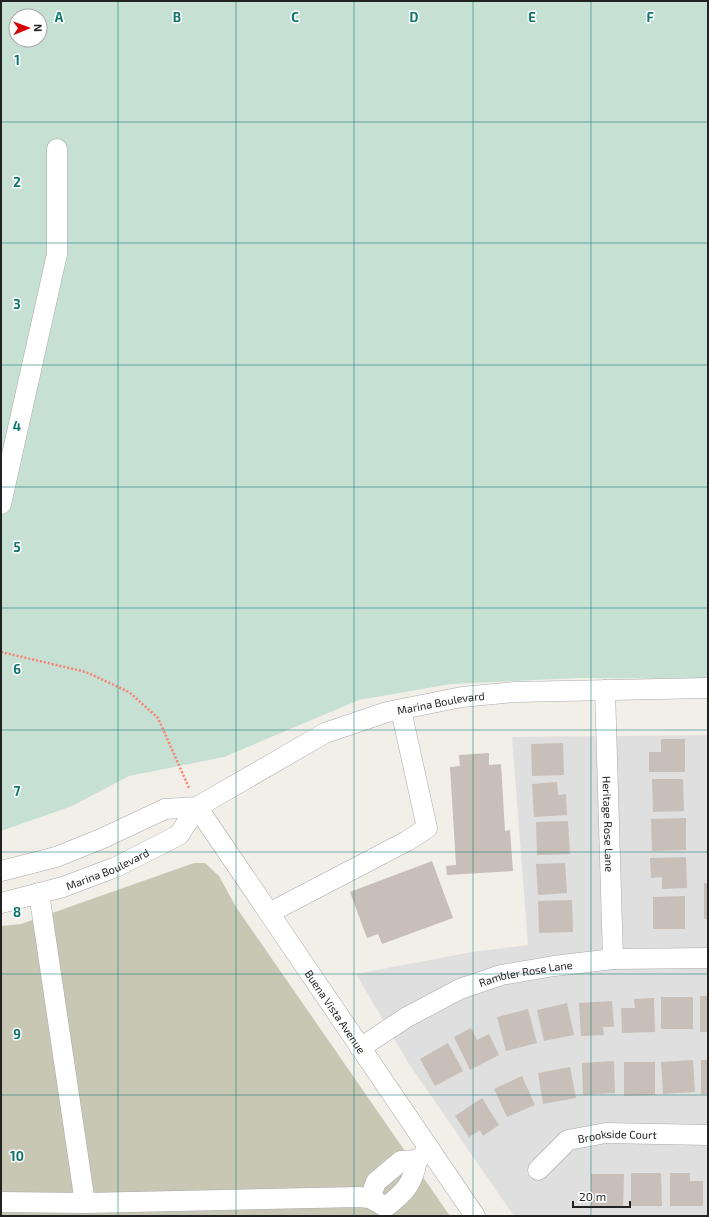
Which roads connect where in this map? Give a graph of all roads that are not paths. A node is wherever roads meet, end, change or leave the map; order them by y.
1 (57, 149) dead end
2 (1, 504) edge
3 (708, 688) edge
4 (605, 690) junction
5 (401, 710) junction
6 (197, 806) junction
7 (1, 871) edge
8 (39, 893) junction
9 (1, 902) edge
10 (268, 913) junction
11 (708, 958) edge
12 (613, 959) junction
13 (360, 1048) junction
14 (708, 1136) edge
15 (423, 1155) junction
16 (538, 1170) dead end
17 (370, 1198) junction
18 (1, 1202) edge
19 (86, 1203) junction
20 (475, 1216) edge

1 - 2 street
3 - 4 street, Marina Boulevard
4 - 5 street, Marina Boulevard
4 - 12 street, Heritage Rose Lane
5 - 6 street, Marina Boulevard
5 - 10 street
6 - 7 street, Marina Boulevard
6 - 8 street, Marina Boulevard
6 - 10 street, Buena Vista Avenue
8 - 9 street, Marina Boulevard
8 - 19 street
10 - 13 street, Buena Vista Avenue
11 - 12 street, Rambler Rose Lane
12 - 13 street, Rambler Rose Lane
13 - 15 street, Buena Vista Avenue
14 - 16 street, Brookside Court
15 - 17 street
15 - 17 street
15 - 20 street, Buena Vista Avenue
17 - 19 street
18 - 19 street

